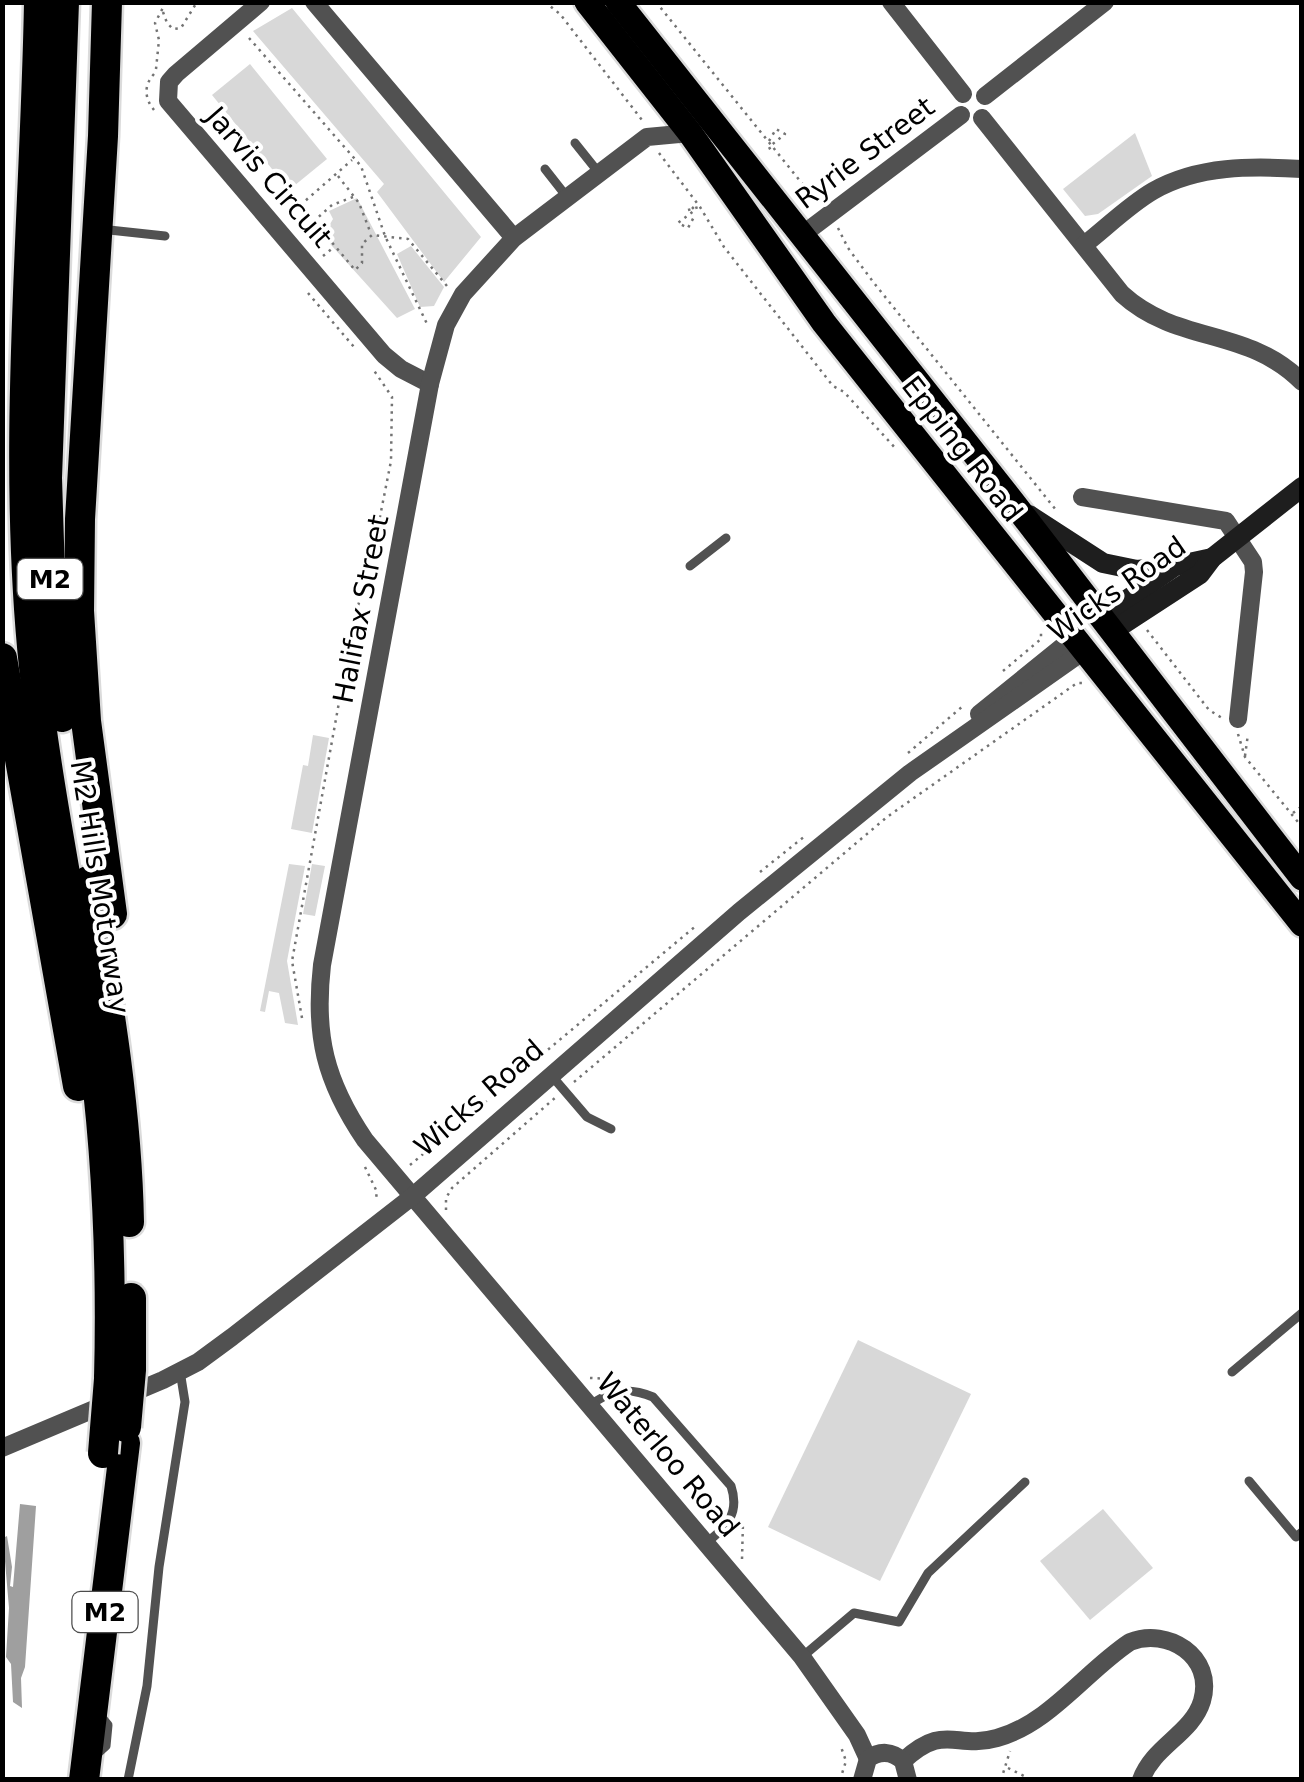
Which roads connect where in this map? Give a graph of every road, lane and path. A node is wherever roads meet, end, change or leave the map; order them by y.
1 (40, 2) edge
2 (64, 2) edge
3 (107, 2) edge
4 (166, 2) edge
5 (197, 2) edge
6 (261, 2) edge
7 (314, 2) edge
8 (545, 2) edge
9 (587, 2) edge
10 (618, 2) edge
11 (656, 2) edge
12 (891, 2) edge
13 (1105, 2) edge
14 (163, 10) junction
15 (249, 38) dead end
16 (157, 70) dead end
17 (963, 94) junction
18 (984, 96) junction
19 (961, 115) junction
20 (982, 118) junction
21 (690, 133) junction
22 (646, 138) junction
23 (769, 142) junction
24 (575, 144) dead end
25 (773, 149) junction
26 (354, 158) junction
27 (544, 169) dead end
28 (1302, 169) edge
29 (598, 173) junction
30 (336, 174) junction
31 (566, 196) junction
32 (354, 197) junction
33 (700, 207) junction
34 (289, 215) dead end
35 (829, 216) junction
36 (98, 228) junction
37 (372, 235) junction
38 (802, 235) junction
39 (165, 236) dead end
40 (385, 236) junction
41 (514, 238) junction
42 (1084, 245) junction
43 (335, 246) junction
44 (324, 256) dead end
45 (448, 288) dead end
46 (429, 327) dead end
47 (1302, 382) edge
48 (430, 384) junction
49 (900, 452) dead end
50 (1302, 488) edge
51 (1082, 497) dead end
52 (1016, 505) junction
53 (1062, 516) dead end
54 (726, 538) dead end
55 (1236, 538) junction
56 (1212, 558) junction
57 (690, 566) dead end
58 (1175, 566) junction
59 (1106, 625) junction
60 (1041, 629) dead end
61 (1041, 639) dead end
62 (1086, 653) junction
63 (2, 658) edge
64 (1238, 719) dead end
65 (1302, 806) edge
66 (1292, 814) dead end
67 (1302, 878) edge
68 (1302, 924) edge
69 (551, 1076) junction
70 (564, 1090) junction
71 (611, 1129) dead end
72 (126, 1152) junction
73 (413, 1196) junction
74 (109, 1200) junction
75 (447, 1212) dead end
76 (1302, 1313) edge
77 (180, 1372) junction
78 (1232, 1372) dead end
79 (120, 1375) junction
80 (585, 1376) dead end
81 (624, 1380) dead end
82 (590, 1406) junction
83 (2, 1448) edge
84 (114, 1448) junction
85 (1249, 1481) dead end
86 (1025, 1482) dead end
87 (743, 1518) dead end
88 (1302, 1532) edge
89 (706, 1542) junction
90 (743, 1563) dead end
91 (802, 1656) junction
92 (1008, 1735) junction
93 (841, 1746) dead end
94 (868, 1759) junction
95 (1007, 1767) junction
96 (905, 1770) edge
97 (78, 1774) edge
98 (1141, 1779) edge
99 (128, 1780) edge
100 (840, 1780) edge
101 (862, 1780) edge
102 (1002, 1780) edge
103 (1032, 1780) edge
104 (1098, 1780) edge

1 - 74 highway, M2 Hills Motorway / M2
2 - 72 highway, M2 Hills Motorway / M2
3 - 36 highway
4 - 14 path
5 - 14 path
6 - 48 street, Jarvis Circuit
7 - 41 street
8 - 22 path
9 - 21 main road, Epping Road
10 - 38 main road, Epping Road
11 - 23 path
12 - 17 street
13 - 18 street
14 - 16 path
15 - 26 path
17 - 18 street
17 - 19 street
18 - 20 street
19 - 20 street
19 - 35 street, Ryrie Street
20 - 42 street
21 - 22 street, Halifax Street
21 - 62 main road, Epping Road
22 - 29 street, Halifax Street
22 - 33 path
23 - 25 path
23 - 25 path, bridge
24 - 29 lane
25 - 35 path
26 - 30 path
26 - 40 path
27 - 31 lane
28 - 42 street
29 - 31 street, Halifax Street
30 - 32 path
30 - 34 path
31 - 41 street, Halifax Street
32 - 37 path
32 - 43 path
33 - 33 path, bridge
33 - 49 path
35 - 38 street, Ryrie Street
35 - 53 path
36 - 39 lane
36 - 72 highway
37 - 40 path
37 - 43 path
38 - 52 main road, Epping Road
40 - 45 path
40 - 46 path
41 - 48 street, Halifax Street
42 - 47 street
43 - 44 path
48 - 73 street, Halifax Street
50 - 55 main road, Wicks Road
51 - 55 street
52 - 58 main road
52 - 59 main road, Epping Road
54 - 57 lane
55 - 56 main road, Wicks Road
55 - 64 street
56 - 58 main road, Wicks Road
56 - 59 main road, Wicks Road
58 - 59 main road, Wicks Road
59 - 62 main road, Wicks Road
59 - 67 main road, Epping Road
60 - 61 path
62 - 68 main road, Epping Road
62 - 69 street, Wicks Road
62 - 70 path
63 - 74 highway
65 - 66 path
69 - 70 lane
69 - 73 street, Wicks Road
70 - 71 lane
70 - 75 path
72 - 79 highway, M2 Hills Motorway / M2
73 - 77 street, Wicks Road
73 - 82 street, Waterloo Road
74 - 79 highway, M2 Hills Motorway / M2
76 - 78 lane
77 - 83 street, Wicks Road
77 - 99 lane
79 - 84 highway, M2 Hills Motorway / M2, bridge
80 - 81 path
82 - 89 street, Waterloo Road
82 - 89 lane
84 - 97 highway, M2 Hills Motorway / M2
84 - 97 highway, M2 Hills Motorway / M2
85 - 88 lane
86 - 91 lane
87 - 90 path
89 - 91 street, Waterloo Road
91 - 94 street, Waterloo Road
92 - 95 path
92 - 96 street
92 - 98 street
93 - 100 path
94 - 96 street
94 - 101 street
95 - 102 path
95 - 103 path
98 - 104 path

